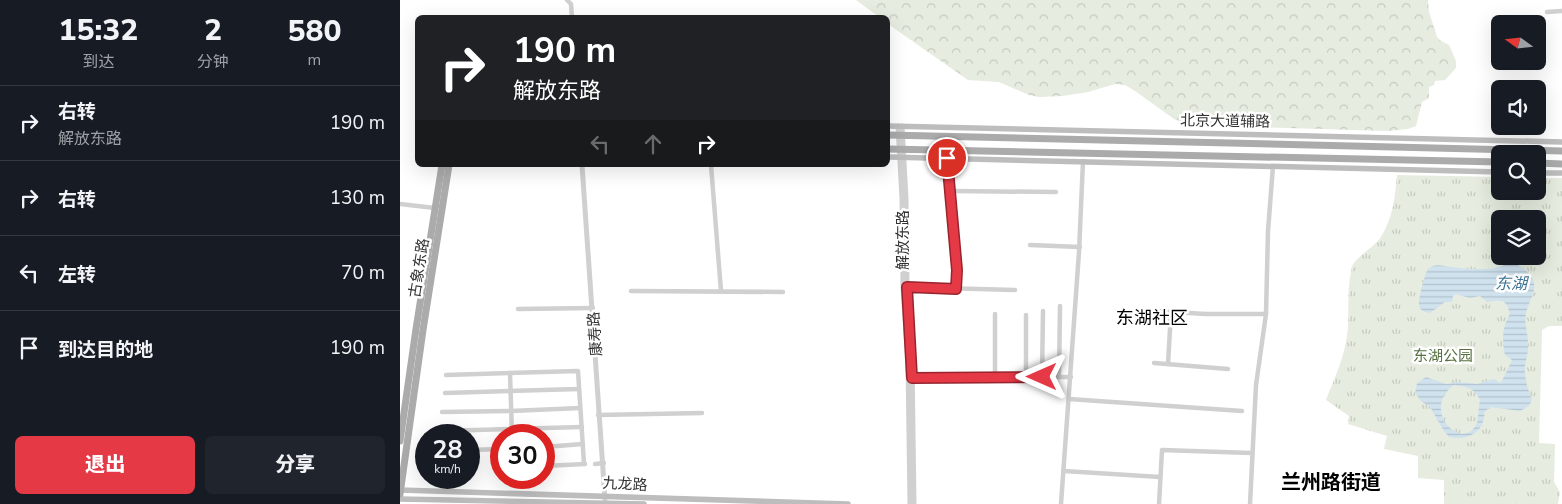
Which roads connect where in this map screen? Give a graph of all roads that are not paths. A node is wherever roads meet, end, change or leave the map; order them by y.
1 (567, 0) edge
2 (1562, 11) edge
3 (1547, 12) dead end
4 (572, 15) edge
5 (890, 126) edge
6 (900, 126) junction
7 (890, 135) edge
8 (901, 136) junction
9 (1562, 142) edge
10 (890, 148) edge
11 (901, 149) junction
12 (1562, 151) edge
13 (890, 157) edge
14 (902, 157) junction
15 (947, 158) junction
16 (1083, 161) junction
17 (1491, 162) edge
18 (1546, 163) edge
19 (1562, 164) edge
20 (1273, 166) junction
21 (442, 167) edge
22 (449, 167) edge
23 (581, 167) edge
24 (711, 167) edge
25 (1491, 172) edge
26 (1546, 173) edge
27 (1562, 173) edge
28 (951, 191) junction
29 (1056, 192) dead end
30 (400, 204) edge
31 (435, 208) junction
32 (1030, 245) dead end
33 (1080, 246) junction
34 (905, 287) junction
35 (956, 289) junction
36 (721, 290) junction
37 (1015, 290) dead end
38 (631, 291) dead end
39 (783, 292) dead end
40 (1060, 306) dead end
41 (518, 308) dead end
42 (592, 308) junction
43 (1137, 310) dead end
44 (1043, 311) dead end
45 (1171, 312) junction
46 (994, 314) dead end
47 (1266, 314) junction
48 (1026, 315) dead end
49 (1154, 363) dead end
50 (1168, 364) junction
51 (1228, 369) dead end
52 (510, 373) junction
53 (446, 375) dead end
54 (995, 377) junction
55 (1026, 377) junction
56 (1042, 377) junction
57 (1059, 377) junction
58 (1071, 377) junction
59 (910, 378) junction
60 (579, 389) junction
61 (510, 391) junction
62 (445, 393) dead end
63 (1069, 399) junction
64 (580, 408) junction
65 (511, 411) junction
66 (1242, 411) dead end
67 (442, 412) dead end
68 (702, 413) dead end
69 (402, 414) edge
70 (600, 415) junction
71 (512, 424) edge
72 (582, 426) junction
73 (555, 427) edge
74 (400, 442) edge
75 (583, 444) junction
76 (555, 445) edge
77 (1251, 453) junction
78 (555, 465) edge
79 (1064, 470) junction
80 (1160, 477) junction
81 (400, 491) edge
82 (604, 496) junction
83 (400, 499) edge
84 (604, 504) edge
85 (644, 504) edge
86 (848, 504) edge
87 (910, 504) edge
88 (914, 504) edge
89 (1061, 504) edge
90 (1159, 504) edge
91 (1250, 504) edge

1 - 4 street
2 - 3 street
5 - 6 main road, 北京大道辅路
6 - 8 street, 解放东路
6 - 9 main road, 北京大道辅路
7 - 8 main road
8 - 11 street, 解放东路
8 - 12 main road
10 - 11 main road
11 - 14 street, 解放东路
11 - 17 main road
13 - 14 main road
14 - 15 main road
14 - 34 street, 解放东路
15 - 16 main road
15 - 28 street
16 - 20 main road
16 - 33 street
18 - 19 main road
20 - 25 main road
20 - 47 street
21 - 31 main road, 古象东路
22 - 81 main road, 古象东路
23 - 42 street, 康寿路
24 - 36 street
26 - 27 main road
28 - 29 street
28 - 35 street
30 - 31 street
31 - 69 main road, 古象东路
32 - 33 street
33 - 58 street
34 - 35 street
34 - 59 street, 解放东路
35 - 37 street
36 - 38 street
36 - 39 street
40 - 57 street
41 - 42 street
42 - 70 street, 康寿路
43 - 45 street
44 - 56 street
45 - 47 street
45 - 50 street
46 - 54 street
47 - 77 street
48 - 55 street
49 - 50 street
50 - 51 street
52 - 53 street
52 - 60 street
52 - 61 street
54 - 55 street
54 - 59 street
55 - 56 street
56 - 57 street
57 - 58 street
58 - 63 street
59 - 87 street, 解放东路
59 - 88 street, 解放东路
60 - 61 street
60 - 64 street
61 - 62 street
61 - 65 street
63 - 66 street
63 - 79 street
64 - 65 street
64 - 72 street
65 - 67 street
65 - 71 street
68 - 70 street
69 - 74 main road, 古象东路
70 - 82 street, 康寿路
72 - 73 street
72 - 75 street
75 - 76 street
75 - 78 street
77 - 80 street
77 - 91 street
79 - 80 street
79 - 89 street
80 - 90 street
81 - 82 main road, 九龙路
82 - 84 street, 康寿路
82 - 86 main road, 九龙路
83 - 84 main road, 九龙路
84 - 85 main road, 九龙路

